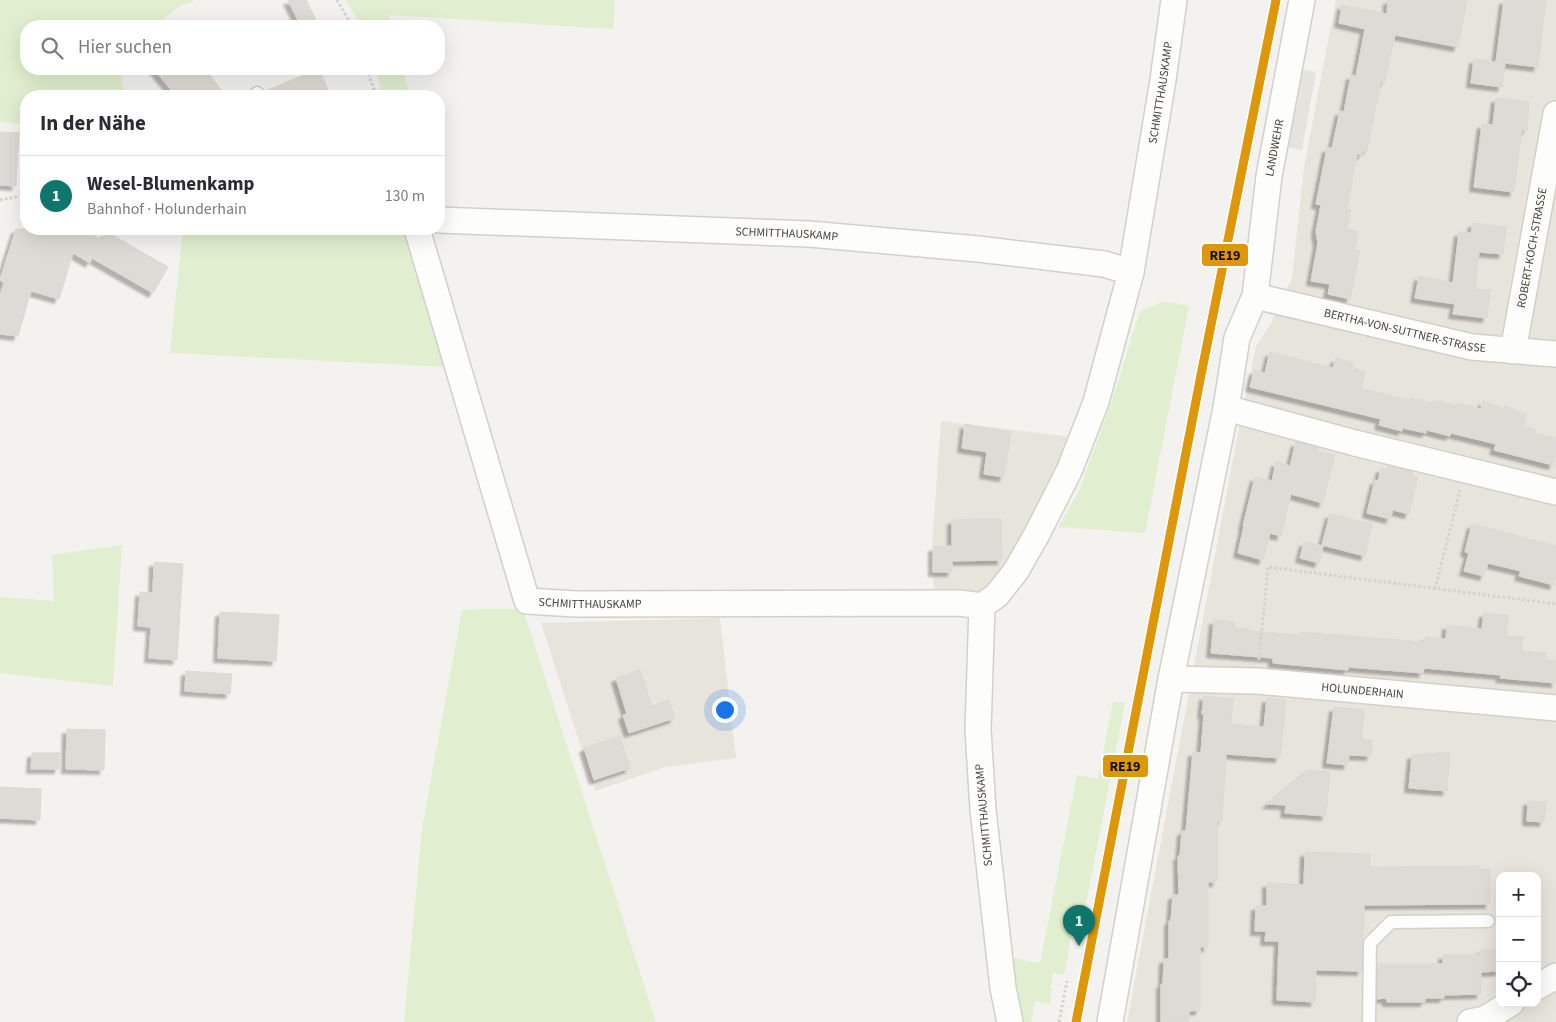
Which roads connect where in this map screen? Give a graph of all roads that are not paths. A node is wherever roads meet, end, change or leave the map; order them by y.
1 (1174, 0) edge
2 (1302, 0) edge
3 (1556, 114) edge
4 (445, 220) edge
5 (419, 235) edge
6 (1130, 272) junction
7 (1256, 296) junction
8 (1513, 351) junction
9 (1556, 354) edge
10 (1226, 408) junction
11 (1556, 492) edge
12 (982, 606) junction
13 (1171, 679) junction
14 (1556, 708) edge
15 (1488, 921) dead end
16 (1556, 976) edge
17 (1541, 985) edge
18 (1504, 1007) edge
19 (1010, 1022) edge
20 (1110, 1022) edge
21 (1369, 1022) edge
22 (1470, 1022) edge

1 - 6 street, SCHMITTHAUSKAMP
2 - 7 street, LANDWEHR
3 - 8 street, ROBERT-KOCH-STRASSE
4 - 6 street, SCHMITTHAUSKAMP
5 - 12 street, SCHMITTHAUSKAMP
6 - 12 street, SCHMITTHAUSKAMP
7 - 8 street, BERTHA-VON-SUTTNER-STRASSE
7 - 10 street
8 - 9 street, BERTHA-VON-SUTTNER-STRASSE
10 - 11 street
10 - 13 street
12 - 19 street, SCHMITTHAUSKAMP
13 - 14 street, HOLUNDERHAIN
13 - 20 street
15 - 21 lane
16 - 17 street
18 - 22 street

